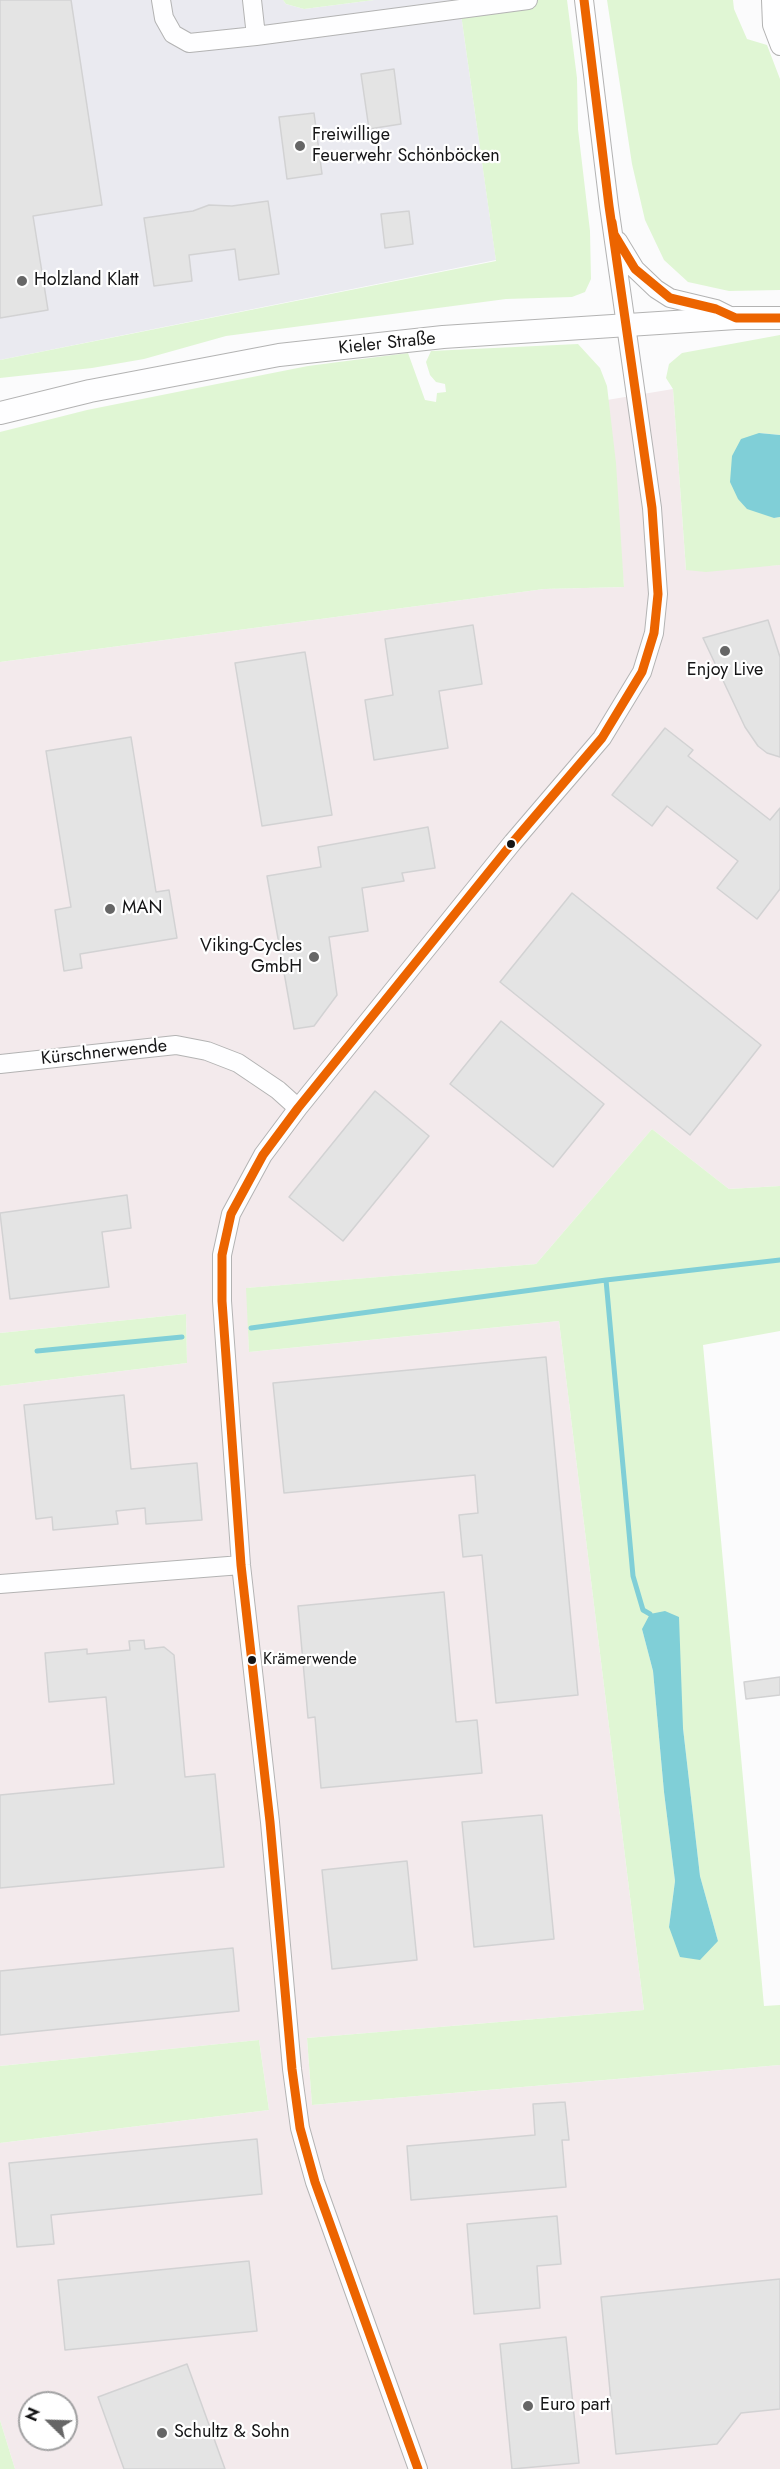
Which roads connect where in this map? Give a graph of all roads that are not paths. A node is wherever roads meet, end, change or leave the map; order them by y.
1 (161, 0) edge
2 (252, 0) edge
3 (528, 0) edge
4 (584, 0) edge
5 (771, 0) edge
6 (256, 36) junction
7 (780, 46) edge
8 (614, 234) junction
9 (736, 318) junction
10 (780, 318) edge
11 (626, 327) junction
12 (0, 413) edge
13 (0, 1064) edge
14 (298, 1108) junction
15 (241, 1565) junction
16 (0, 1584) edge
17 (418, 2469) edge

1 - 6 street
2 - 6 street
3 - 6 street
4 - 8 street
5 - 7 street
8 - 9 street
8 - 11 street
9 - 10 main road, Kieler Straße
9 - 11 main road, Kieler Straße
11 - 12 main road, Kieler Straße
11 - 14 street
13 - 14 street, Kürschnerwende
14 - 15 street
15 - 16 street
15 - 17 street

